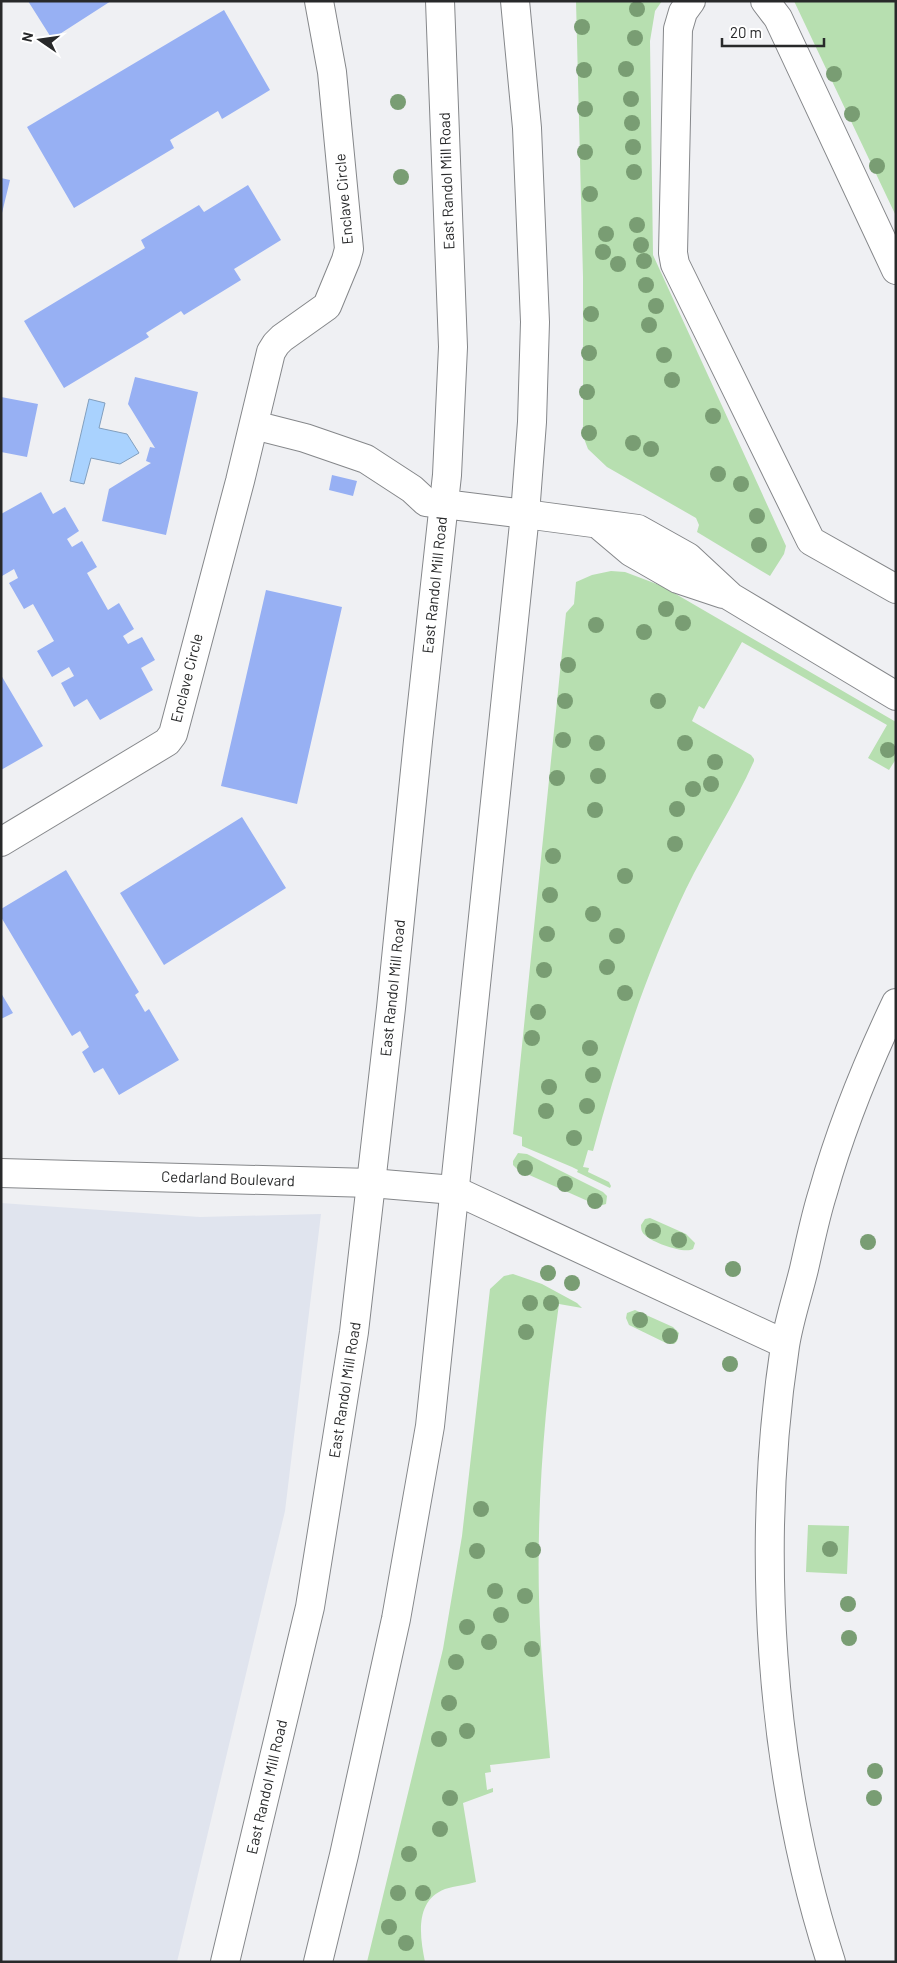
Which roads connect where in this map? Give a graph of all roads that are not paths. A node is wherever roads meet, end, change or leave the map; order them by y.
1 (319, 1) edge
2 (440, 1) edge
3 (515, 1) edge
4 (690, 1) edge
5 (765, 1) edge
6 (896, 270) edge
7 (254, 425) junction
8 (435, 503) junction
9 (525, 514) junction
10 (896, 589) edge
11 (896, 696) edge
12 (1, 842) edge
13 (896, 1003) edge
14 (1, 1173) edge
15 (372, 1183) junction
16 (454, 1190) junction
17 (785, 1344) junction
18 (225, 1962) edge
19 (318, 1962) edge
20 (831, 1962) edge

1 - 7 main road, Enclave Circle
2 - 8 main road, East Randol Mill Road
3 - 9 main road
4 - 10 main road
5 - 6 main road
7 - 8 main road
7 - 12 main road, Enclave Circle
8 - 9 main road
8 - 15 main road, East Randol Mill Road
9 - 11 main road
9 - 16 main road
13 - 17 main road
14 - 15 main road, Cedarland Boulevard
15 - 16 main road, Cedarland Boulevard
15 - 18 main road, East Randol Mill Road
16 - 17 main road
16 - 19 main road
17 - 20 main road

